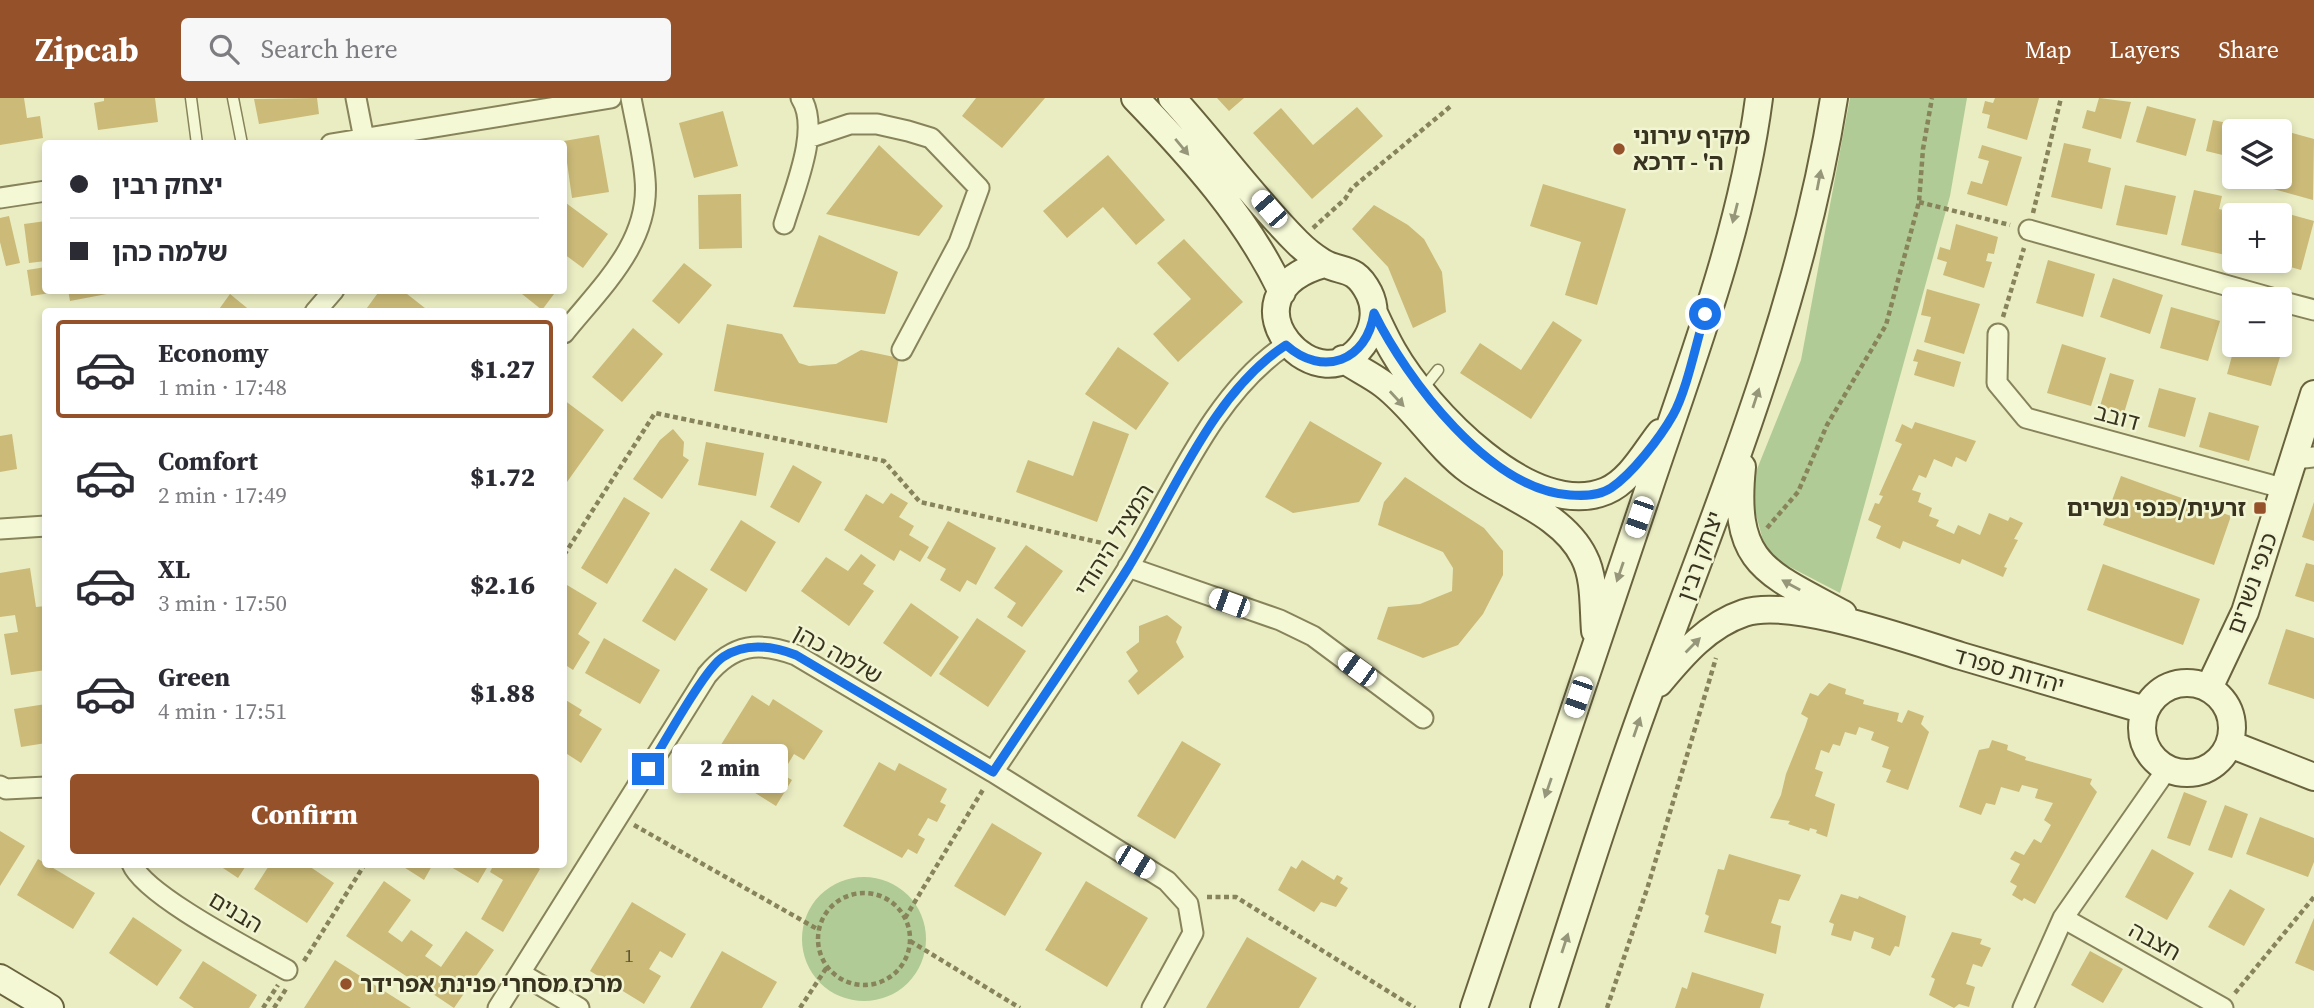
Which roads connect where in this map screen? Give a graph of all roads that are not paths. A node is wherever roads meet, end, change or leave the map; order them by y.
1 (191, 98) edge
2 (233, 98) edge
3 (356, 98) edge
4 (611, 98) edge
5 (631, 98) edge
6 (801, 98) edge
7 (1135, 98) edge
8 (1172, 98) edge
9 (1759, 98) edge
10 (1834, 98) edge
11 (808, 138) junction
12 (196, 140) edge
13 (241, 140) edge
14 (364, 140) edge
15 (370, 140) edge
16 (42, 192) edge
17 (0, 198) edge
18 (784, 224) dead end
19 (2029, 230) road end
20 (1324, 264) junction
21 (2232, 287) edge
22 (1282, 292) junction
23 (331, 294) edge
24 (2292, 304) edge
25 (318, 308) edge
26 (2314, 310) edge
27 (1374, 313) junction
28 (567, 328) edge
29 (1998, 334) dead end
30 (1286, 345) junction
31 (902, 350) dead end
32 (1343, 359) junction
33 (2314, 394) edge
34 (1673, 415) junction
35 (1745, 433) junction
36 (2305, 458) edge
37 (2286, 489) junction
38 (42, 526) edge
39 (0, 529) edge
40 (1133, 559) junction
41 (1872, 629) junction
42 (1596, 646) junction
43 (2209, 688) junction
44 (1648, 696) junction
45 (2145, 710) junction
46 (1423, 718) dead end
47 (2230, 744) junction
48 (2167, 769) junction
49 (993, 772) junction
50 (2314, 777) edge
51 (0, 786) edge
52 (42, 787) edge
53 (134, 868) edge
54 (2063, 918) junction
55 (292, 973) road end
56 (520, 973) junction
57 (0, 978) edge
58 (50, 1008) edge
59 (498, 1008) edge
60 (579, 1008) edge
61 (1152, 1008) edge
62 (1474, 1008) edge
63 (1544, 1008) edge
64 (2023, 1008) edge
65 (2223, 1008) edge

1 - 12 lane
2 - 13 lane
3 - 14 street
4 - 15 street
5 - 28 street
6 - 11 street
7 -> 22 street
8 - 20 street
9 -> 34 street
35 -> 10 street, יצחק רבין
11 - 18 street
11 - 31 street
16 - 17 street
19 - 21 street
20 - 22 street
20 - 27 street
22 - 30 street
23 - 25 street
24 - 26 street
27 - 32 street
27 - 34 street
29 - 37 street, דובב
30 - 32 street
30 - 40 street, המציל היהודי
32 -> 42 street
33 - 36 street, כנפי נשרים
34 -> 42 street
41 -> 35 street
35 - 44 street, יצחק רבין
36 - 37 street, כנפי נשרים
37 - 43 street, כנפי נשרים
38 - 39 street
40 - 46 street
40 - 49 street, המציל היהודי
44 -> 41 street
41 - 45 street, יהדות ספרד
42 -> 62 street
43 - 45 street
43 - 47 street
63 -> 44 street, יצחק רבין
45 - 48 street
47 - 48 street
47 - 50 street
48 - 54 street
49 - 56 street, שלמה כהן
49 - 61 street, שלמה כהן
51 - 52 street
53 - 55 street, הבנים
54 - 64 street
54 - 65 street, חצבה
56 - 59 street, שלמה כהן
56 - 60 street
57 - 58 street

